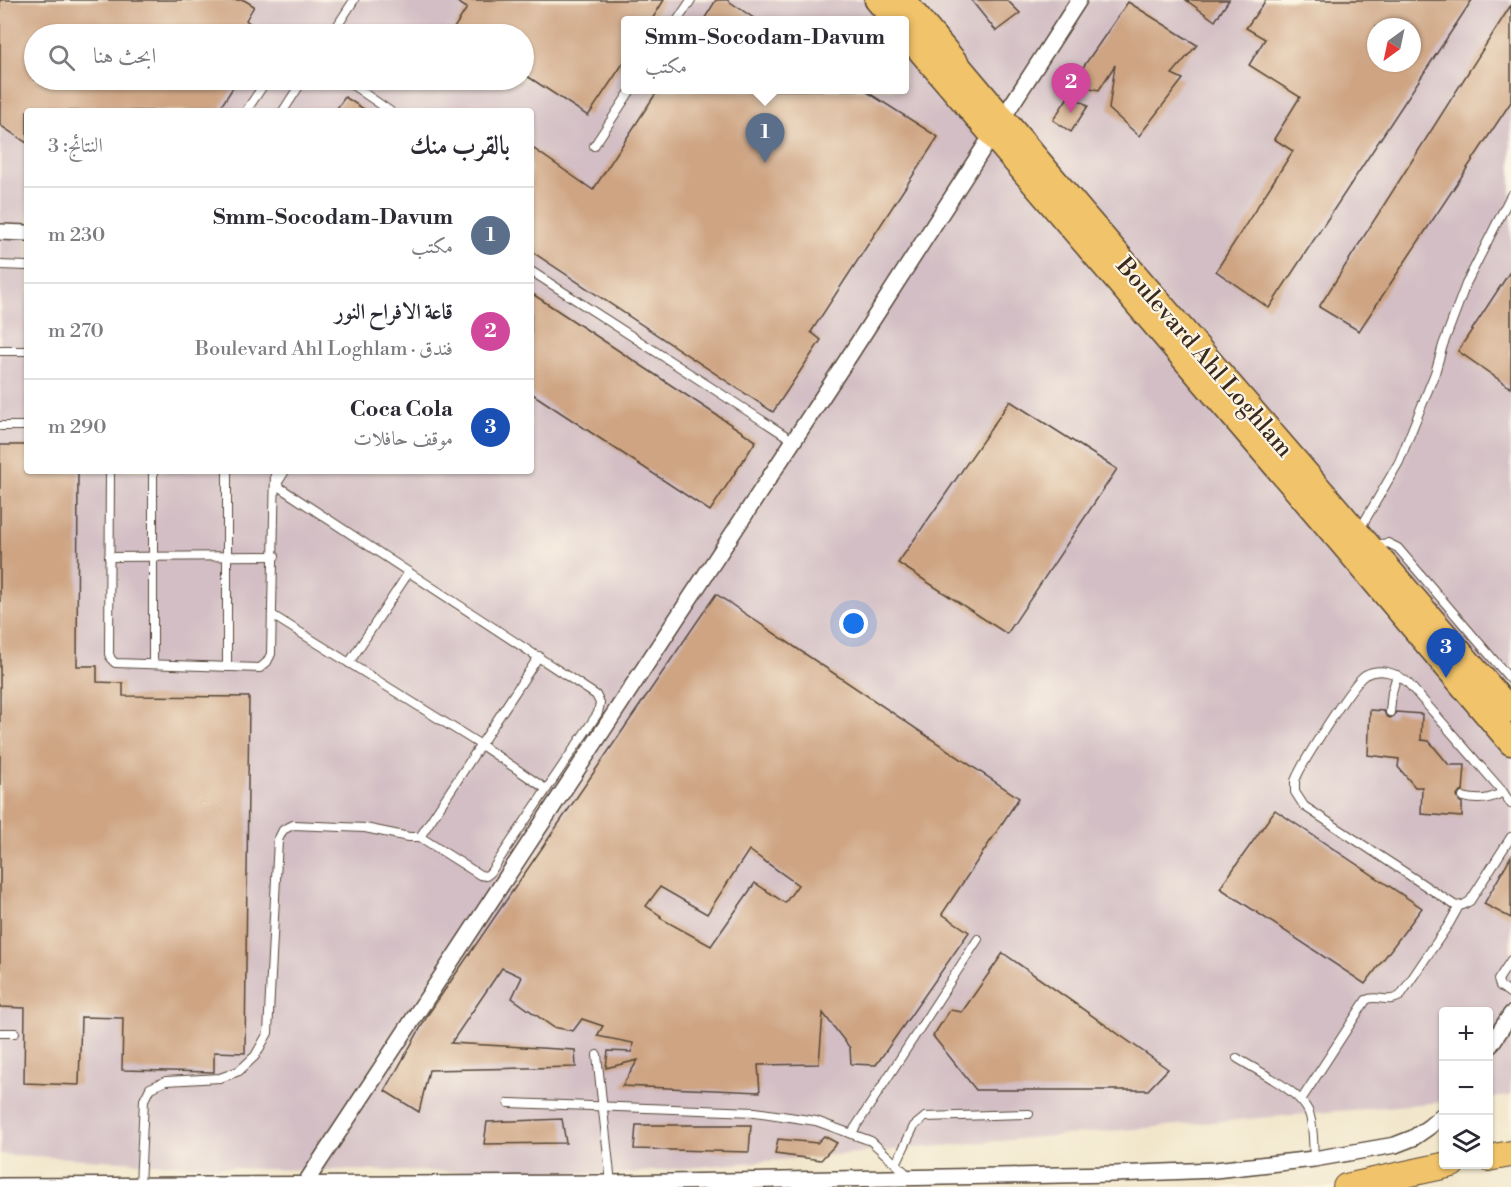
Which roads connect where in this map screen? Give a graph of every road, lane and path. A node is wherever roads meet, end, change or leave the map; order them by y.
1 (354, 0) edge
2 (691, 0) edge
3 (877, 0) edge
4 (903, 0) edge
5 (1079, 0) edge
6 (680, 16) edge
7 (891, 16) edge
8 (338, 24) edge
9 (909, 37) edge
10 (260, 90) edge
11 (295, 90) edge
12 (360, 90) edge
13 (628, 94) edge
14 (248, 108) edge
15 (285, 108) edge
16 (386, 108) edge
17 (997, 125) junction
18 (594, 146) dead end
19 (1511, 195) edge
20 (0, 232) edge
21 (24, 233) edge
22 (0, 266) edge
23 (24, 266) edge
24 (534, 273) edge
25 (0, 351) edge
26 (24, 351) edge
27 (0, 426) edge
28 (24, 426) edge
29 (794, 441) junction
30 (110, 474) edge
31 (153, 474) edge
32 (227, 474) edge
33 (275, 474) edge
34 (283, 474) edge
35 (276, 485) junction
36 (1357, 543) junction
37 (153, 556) junction
38 (227, 556) junction
39 (274, 556) junction
40 (109, 558) junction
41 (409, 572) junction
42 (272, 615) junction
43 (539, 656) junction
44 (153, 663) junction
45 (350, 663) junction
46 (227, 667) junction
47 (1397, 675) junction
48 (1511, 680) edge
49 (1511, 711) edge
50 (1390, 712) dead end
51 (1511, 743) edge
52 (481, 745) junction
53 (546, 789) junction
54 (1503, 792) junction
55 (1463, 797) dead end
56 (1511, 804) edge
57 (420, 837) junction
58 (1511, 837) edge
59 (1459, 906) junction
60 (978, 939) dead end
61 (1511, 960) edge
62 (1511, 994) edge
63 (1511, 1014) edge
64 (0, 1033) edge
65 (15, 1033) dead end
66 (1493, 1041) edge
67 (597, 1055) dead end
68 (1237, 1058) dead end
69 (1301, 1100) junction
70 (509, 1103) dead end
71 (603, 1106) junction
72 (1029, 1114) dead end
73 (1442, 1115) edge
74 (851, 1134) junction
75 (1511, 1154) edge
76 (1493, 1157) edge
77 (1314, 1159) junction
78 (896, 1164) junction
79 (1439, 1167) edge
80 (911, 1178) junction
81 (611, 1183) junction
82 (304, 1185) junction
83 (0, 1186) edge
84 (140, 1186) edge
85 (1346, 1187) edge

1 - 8 lane
2 - 6 lane
3 - 7 main road
4 - 17 main road, Boulevard Ahl Loghlam
5 - 17 street
9 - 17 main road, Boulevard Ahl Loghlam
10 - 14 lane
11 - 15 lane
12 - 16 lane
13 - 18 lane
17 - 29 street
17 - 36 main road, Boulevard Ahl Loghlam
19 - 36 lane
20 - 21 street
22 - 23 lane
24 - 29 lane
25 - 26 lane
27 - 28 lane
29 - 82 street
30 - 40 lane
31 - 37 lane
32 - 38 lane
33 - 35 lane
34 - 35 lane
35 - 39 lane
35 - 41 lane
36 - 48 lane
36 - 49 main road, Boulevard Ahl Loghlam
36 - 51 main road, Boulevard Ahl Loghlam
37 - 38 lane
37 - 40 lane
37 - 44 lane
38 - 39 lane
38 - 46 lane
39 - 42 lane
40 - 44 lane
41 - 43 lane
41 - 45 lane
42 - 45 lane
42 - 46 lane
43 - 52 lane
43 - 53 lane
44 - 46 lane
45 - 52 lane
47 - 50 lane
47 - 54 lane
47 - 59 lane
52 - 53 lane
52 - 57 lane
53 - 57 lane
54 - 55 lane
54 - 56 lane
57 - 84 lane
58 - 59 lane
59 - 69 lane
60 - 74 lane
61 - 62 lane
63 - 66 street
64 - 65 lane
67 - 71 lane
68 - 69 lane
69 - 77 lane
70 - 71 lane
71 - 74 lane
71 - 81 lane
72 - 78 lane
73 - 77 street
74 - 78 lane
75 - 76 highway
77 - 80 street
78 - 80 lane
79 - 85 highway
80 - 81 street
81 - 82 street
82 - 84 street
83 - 84 street

